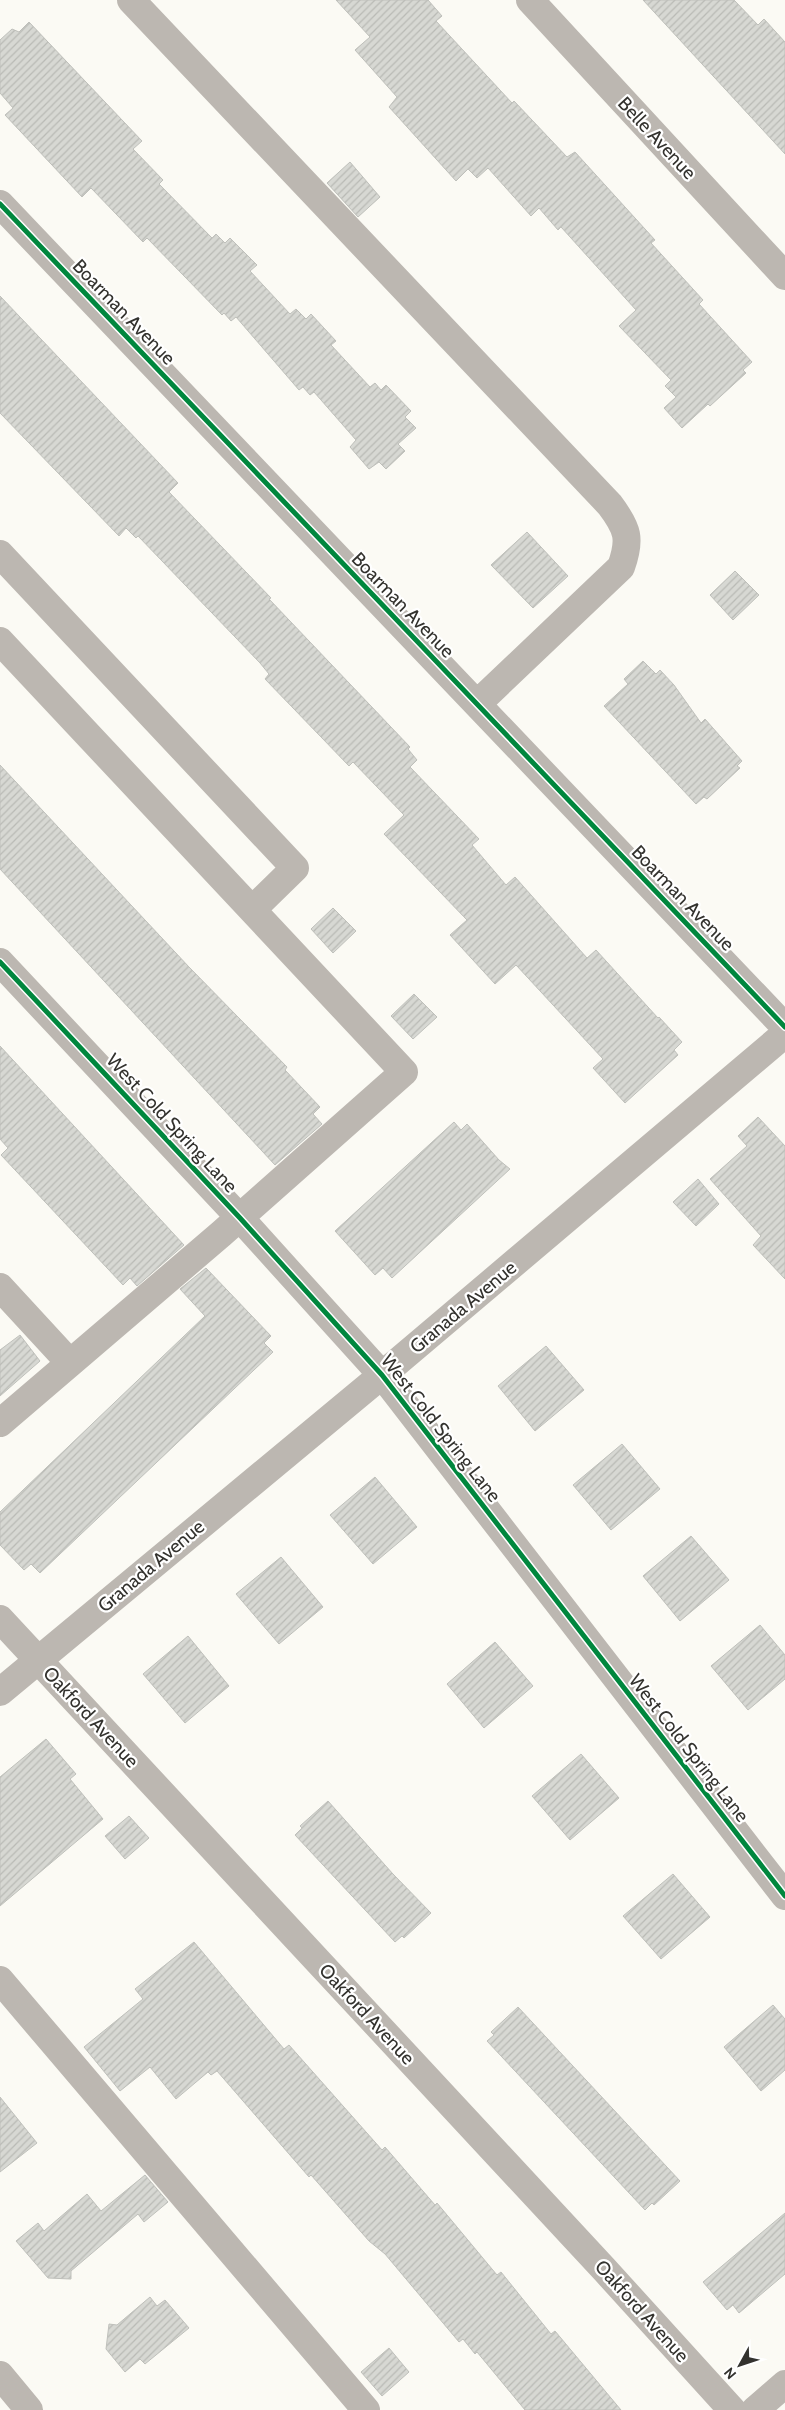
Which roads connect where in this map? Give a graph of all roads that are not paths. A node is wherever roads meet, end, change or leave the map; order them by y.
1 (131, 0) edge
2 (530, 0) edge
3 (0, 204) edge
4 (785, 276) edge
5 (0, 554) edge
6 (0, 641) edge
7 (477, 704) junction
8 (253, 909) junction
9 (0, 962) edge
10 (785, 1027) edge
11 (785, 1034) edge
12 (240, 1218) junction
13 (0, 1287) edge
14 (70, 1363) junction
15 (382, 1375) junction
16 (0, 1423) edge
17 (0, 1619) edge
18 (38, 1660) junction
19 (0, 1692) edge
20 (785, 1896) edge
21 (0, 1980) edge
22 (0, 2375) edge
23 (785, 2385) edge
24 (29, 2410) edge
25 (366, 2410) edge
26 (732, 2410) edge
27 (755, 2410) edge

1 - 7 street
2 - 4 street, Belle Avenue
3 - 7 street, Boarman Avenue
5 - 8 street
6 - 8 street
7 - 10 street, Boarman Avenue
8 - 12 street
9 - 12 street, West Cold Spring Lane
11 - 15 street, Granada Avenue
12 - 14 street
12 - 15 street, West Cold Spring Lane
13 - 14 street
14 - 16 street
15 - 18 street, Granada Avenue
15 - 20 street, West Cold Spring Lane
17 - 18 street, Oakford Avenue
18 - 19 street, Granada Avenue
18 - 26 street, Oakford Avenue
21 - 25 street
22 - 24 street
23 - 27 street

